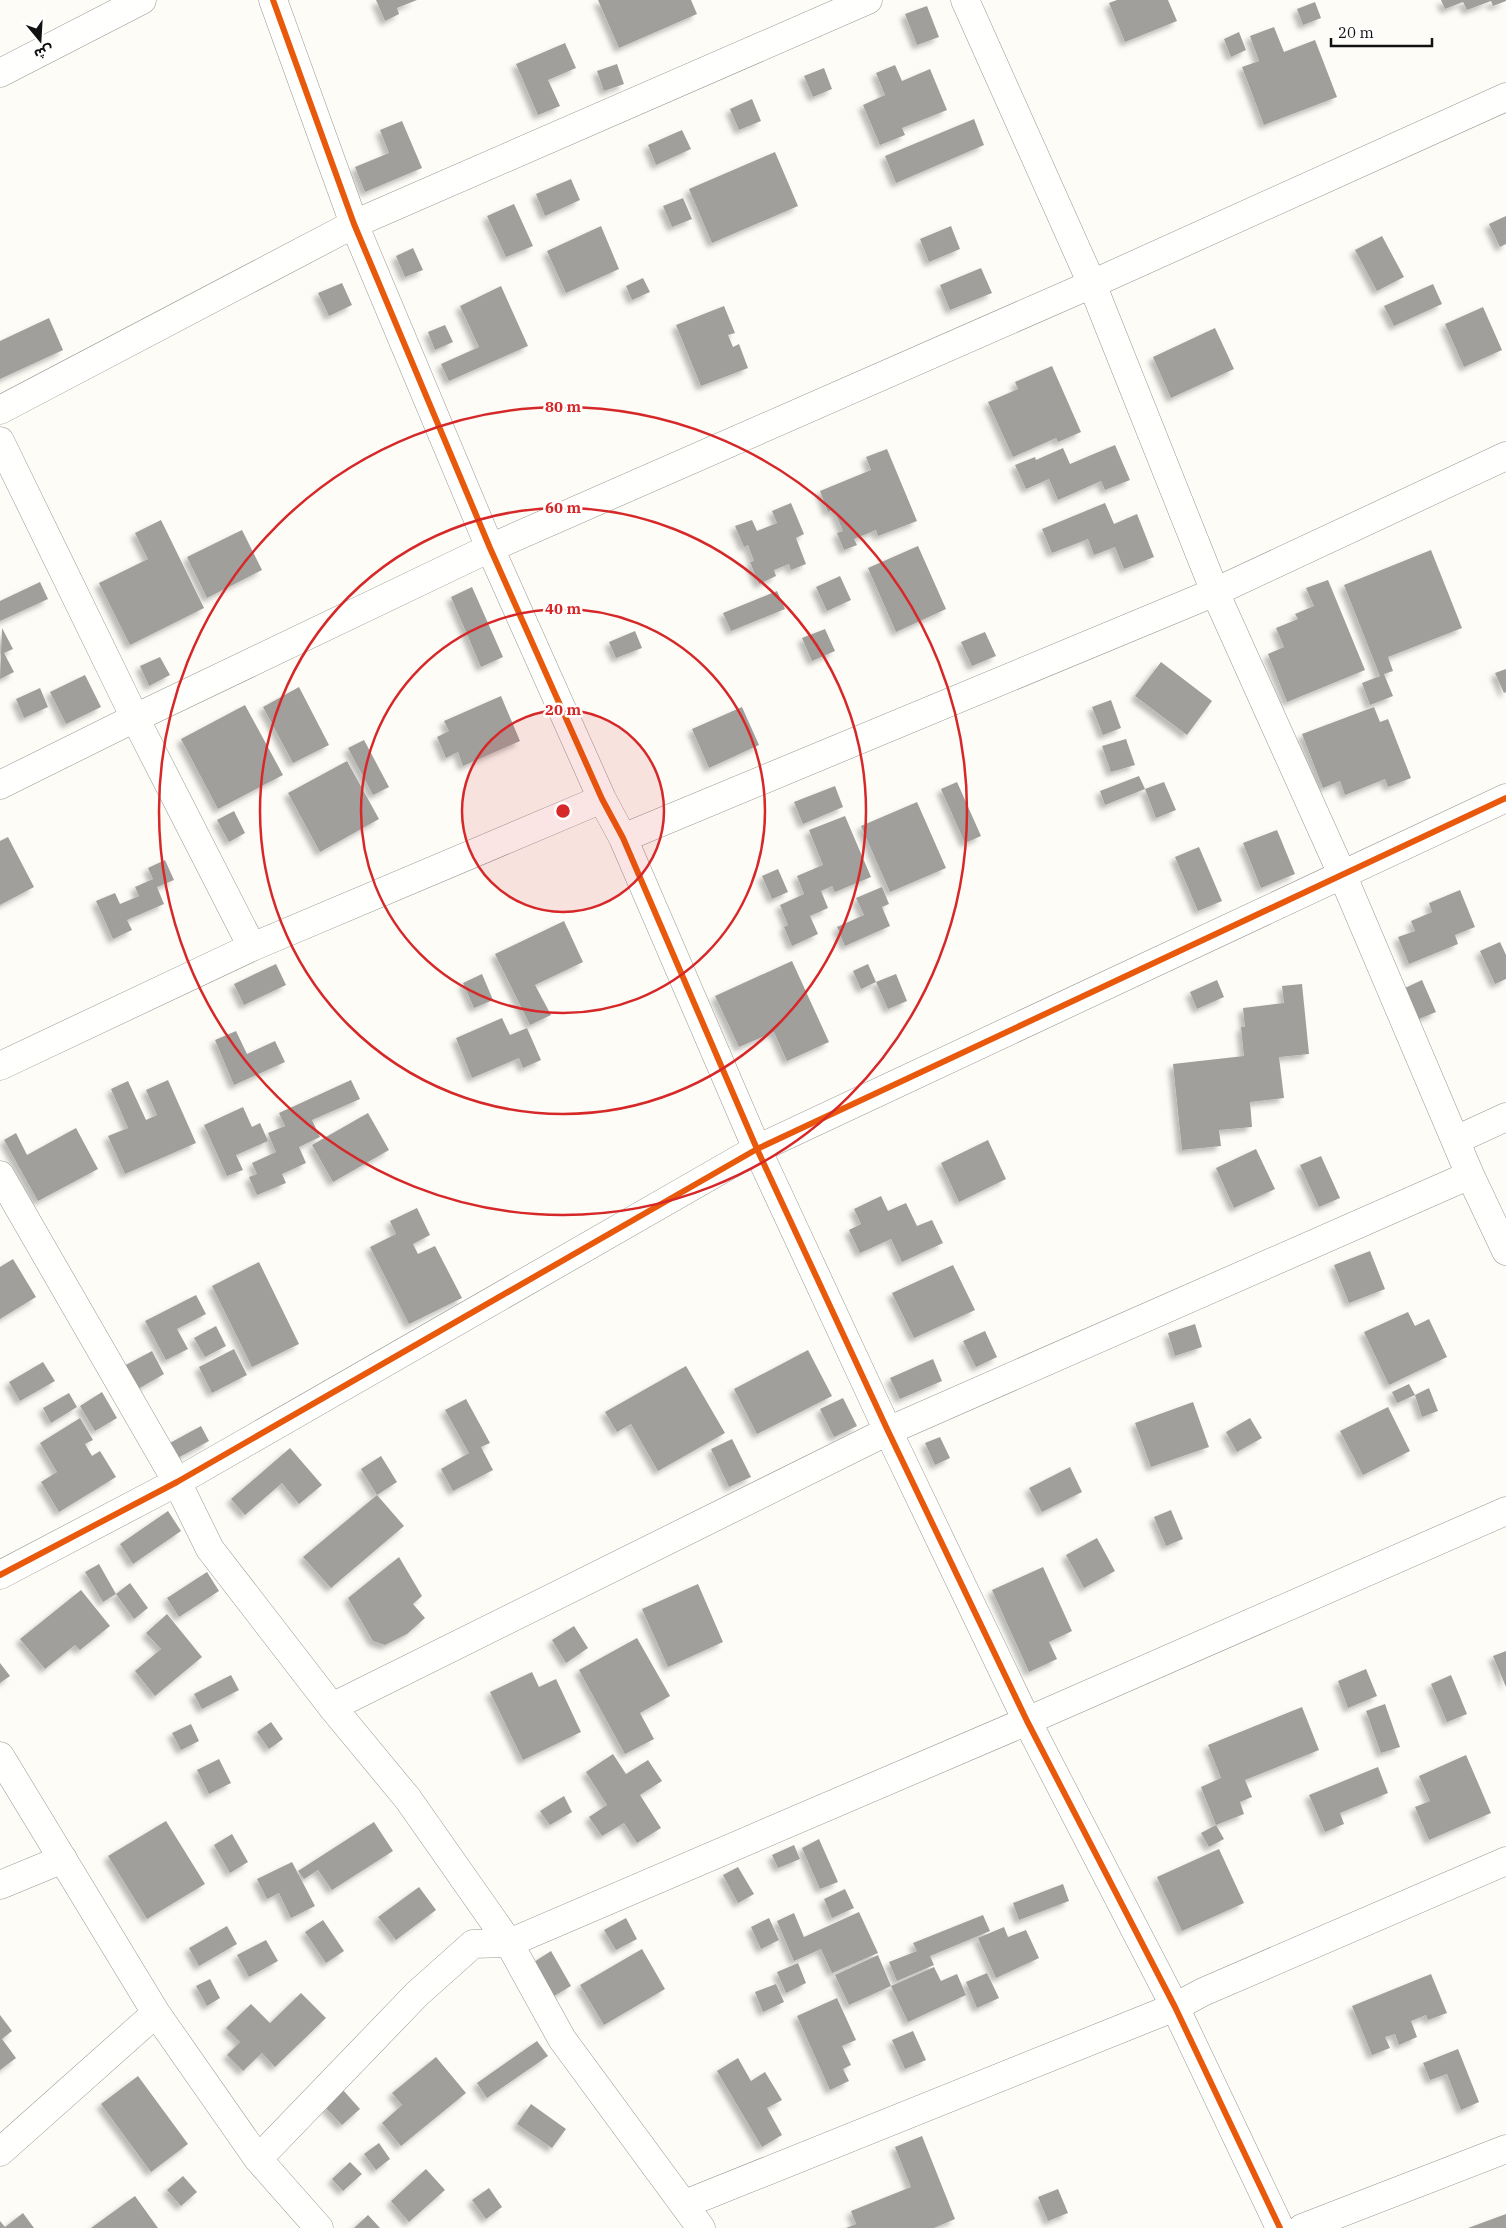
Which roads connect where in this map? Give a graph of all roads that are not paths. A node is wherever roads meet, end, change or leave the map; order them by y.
1 (142, 0) edge
2 (273, 0) edge
3 (868, 0) edge
4 (965, 0) edge
5 (0, 72) edge
6 (1506, 97) edge
7 (354, 224) junction
8 (1092, 284) junction
9 (0, 410) edge
10 (0, 440) edge
11 (1506, 456) edge
12 (490, 548) junction
13 (1215, 592) junction
14 (134, 718) junction
15 (0, 785) edge
16 (1506, 798) edge
17 (602, 799) junction
18 (623, 838) junction
19 (1342, 874) junction
20 (252, 948) junction
21 (0, 1066) edge
22 (1506, 1117) edge
23 (1456, 1140) junction
24 (757, 1149) junction
25 (0, 1175) edge
26 (1470, 1175) junction
27 (1506, 1251) edge
28 (888, 1431) junction
29 (177, 1482) junction
30 (1506, 1511) edge
31 (0, 1575) edge
32 (332, 1707) junction
33 (1027, 1721) junction
34 (0, 1756) edge
35 (63, 1859) junction
36 (1506, 1861) edge
37 (0, 1885) edge
38 (509, 1943) junction
39 (1175, 2007) junction
40 (156, 2013) junction
41 (1506, 2149) edge
42 (0, 2152) edge
43 (258, 2159) junction
44 (685, 2204) junction
45 (311, 2225) edge
46 (701, 2228) edge
47 (1280, 2228) edge
48 (1302, 2228) edge

1 - 5 street
2 - 7 street
3 - 7 street
4 - 8 street
6 - 8 street
7 - 9 street
7 - 12 street
8 - 12 street
8 - 13 street
10 - 14 street
11 - 13 street
12 - 14 street
12 - 17 street
13 - 18 street
13 - 19 street
14 - 15 street
14 - 20 street
16 - 19 street
17 - 18 street
17 - 20 street
18 - 24 street
19 - 23 street
19 - 24 street
20 - 21 street
22 - 23 street
23 - 26 street
24 - 28 street
24 - 29 street
25 - 29 street
26 - 27 street
26 - 28 street
28 - 32 street
28 - 33 street
29 - 31 street
29 - 32 street
30 - 33 street
32 - 38 street
33 - 38 street
33 - 39 street
34 - 35 street
35 - 37 street
35 - 40 street
36 - 39 street
38 - 43 street
38 - 44 street
39 - 44 street
39 - 47 street
40 - 42 street
40 - 43 street
41 - 48 street
43 - 45 street
44 - 46 street

